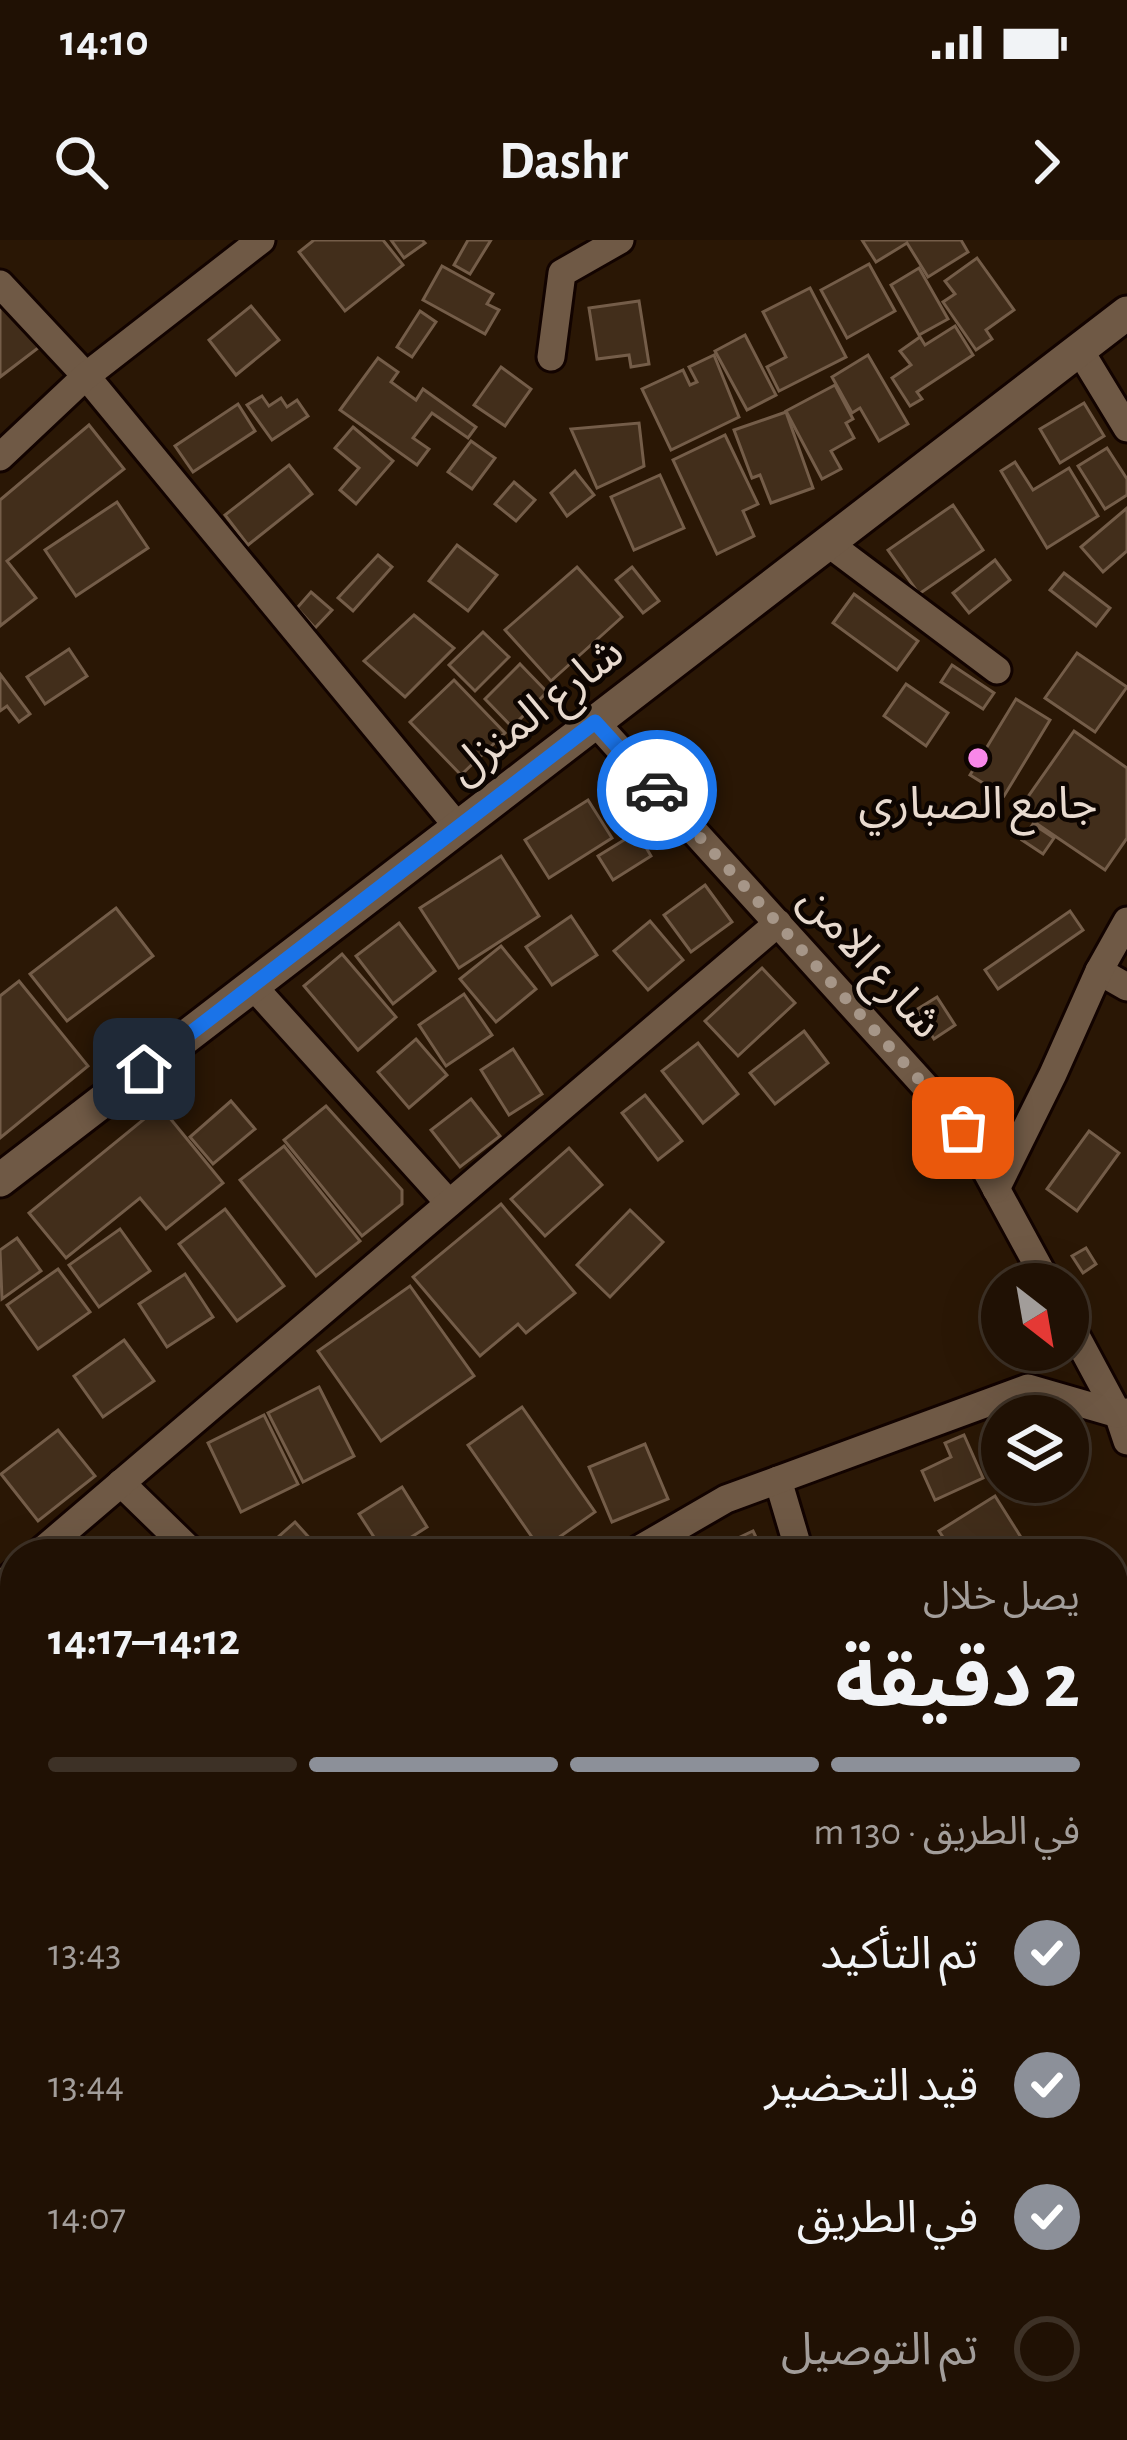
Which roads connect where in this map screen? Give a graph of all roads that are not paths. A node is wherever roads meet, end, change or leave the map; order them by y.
1 (261, 240) edge
2 (620, 240) edge
3 (0, 284) edge
4 (1127, 313) edge
5 (1079, 349) junction
6 (551, 357) dead end
7 (86, 376) junction
8 (1127, 428) edge
9 (0, 457) edge
10 (827, 543) junction
11 (997, 670) dead end
12 (595, 722) junction
13 (458, 827) junction
14 (1127, 921) edge
15 (778, 923) junction
16 (1099, 971) junction
17 (252, 986) junction
18 (1127, 986) edge
19 (0, 1180) edge
20 (996, 1189) junction
21 (449, 1204) junction
22 (1037, 1263) edge
23 (1089, 1359) edge
24 (1124, 1422) edge
25 (778, 1480) junction
26 (121, 1483) junction
27 (56, 1539) edge
28 (179, 1539) edge
29 (657, 1539) edge
30 (796, 1539) edge

1 - 7 street
2 - 6 street
3 - 7 street
4 - 5 street, شارع المنزل
5 - 8 street
5 - 10 street, شارع المنزل
7 - 9 street
7 - 13 street
10 - 11 street
10 - 12 street, شارع المنزل
12 - 13 street, شارع المنزل
12 - 15 street, شارع الامن
13 - 17 street, شارع المنزل
14 - 16 street
15 - 20 street, شارع الامن
15 - 21 street
16 - 18 street
16 - 20 street
17 - 19 street, شارع المنزل
17 - 21 street
20 - 22 street, شارع الامن
21 - 26 street
23 - 24 street
24 - 25 street
25 - 29 street
25 - 30 street
26 - 27 street
26 - 28 street

